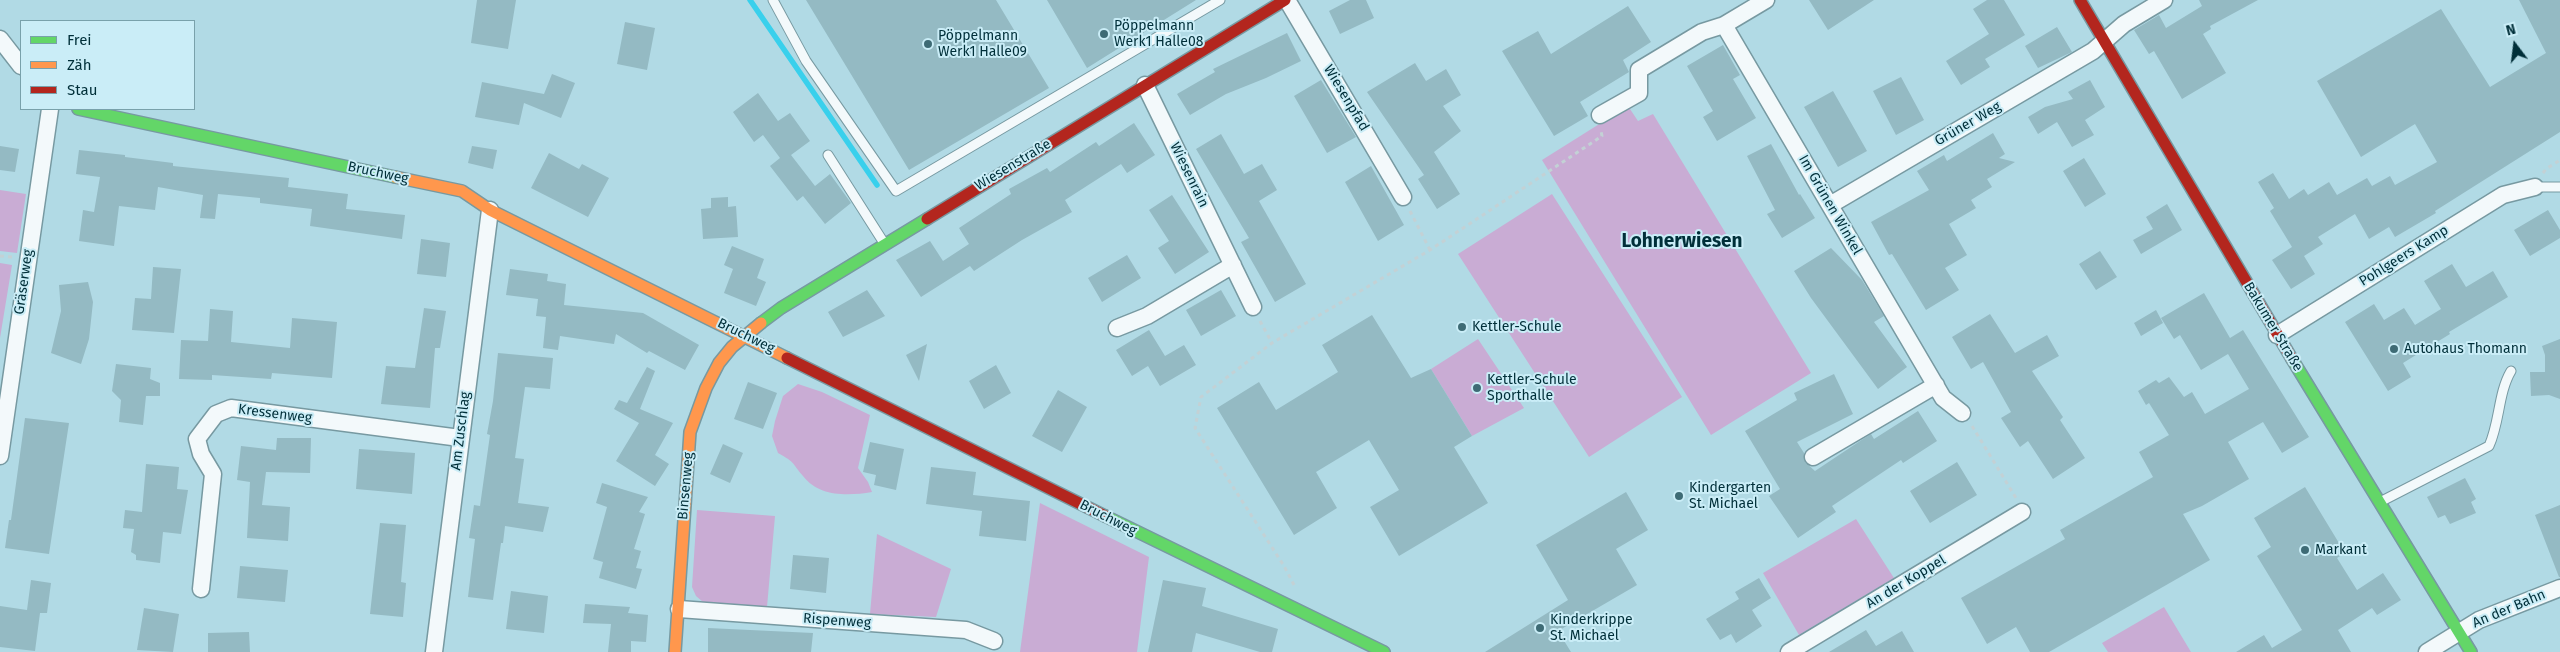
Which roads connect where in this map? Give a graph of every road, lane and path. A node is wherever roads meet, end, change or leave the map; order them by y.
1 (773, 0) edge
2 (1220, 0) edge
3 (1286, 0) edge
4 (1766, 0) edge
5 (2080, 0) edge
6 (2164, 0) edge
7 (1724, 25) junction
8 (0, 39) edge
9 (2105, 40) junction
10 (20, 65) edge
11 (1145, 85) junction
12 (50, 110) edge
13 (83, 110) edge
14 (1600, 115) joint
15 (828, 155) dead end
16 (2535, 187) joint
17 (2560, 187) edge
18 (1403, 197) joint
19 (1830, 205) junction
20 (490, 210) junction
21 (885, 244) junction
22 (1430, 250) junction
23 (1233, 266) junction
24 (1253, 307) joint
25 (1117, 328) dead end
26 (2277, 335) junction
27 (746, 336) junction
28 (1272, 343) junction
29 (2511, 371) dead end
30 (1936, 385) junction
31 (1962, 413) dead end
32 (1978, 435) dead end
33 (460, 438) junction
34 (0, 456) edge
35 (1813, 457) dead end
36 (2380, 502) junction
37 (2022, 512) joint
38 (2560, 588) edge
39 (200, 589) dead end
40 (679, 610) junction
41 (1308, 616) junction
42 (2458, 632) junction
43 (994, 640) dead end
44 (434, 652) edge
45 (675, 652) edge
46 (1384, 652) edge
47 (1789, 652) edge
48 (2427, 652) edge
49 (2470, 652) edge

1 - 2 lane
3 - 11 street, Wiesenstraße
3 - 18 street, Wiesenpfad
4 - 7 street
5 - 9 street, Bakumer Straße
6 - 9 street, Grüner Weg
7 - 14 street
7 - 19 street, Im Grünen Winkel
8 - 10 street
9 - 19 street, Grüner Weg
9 - 26 street, Bakumer Straße
11 - 21 street, Wiesenstraße
11 - 23 street, Wiesenrain
12 - 34 street, Gräserweg
13 - 20 street, Bruchweg
14 - 22 path
15 - 21 lane
16 - 17 lane
16 - 26 street, Pohlgeers Kamp
18 - 22 path
19 - 30 street, Im Grünen Winkel
20 - 27 street, Bruchweg
20 - 33 street, Am Zuschlag
21 - 27 street, Wiesenstraße
22 - 28 path
23 - 24 street, Wiesenrain
23 - 25 street
24 - 28 path
26 - 36 street, Bakumer Straße
27 - 40 street, Binsenweg
27 - 41 street, Bruchweg
28 - 41 path
29 - 36 lane
30 - 31 street, Im Grünen Winkel
30 - 35 street
32 - 37 path
33 - 39 street, Kressenweg
33 - 44 street, Am Zuschlag
36 - 42 street, Bakumer Straße
37 - 47 street, An der Koppel
38 - 42 street, An der Bahn
40 - 43 street, Rispenweg
40 - 45 street, Binsenweg
41 - 46 street, Bruchweg
42 - 48 street, An der Bahn
42 - 49 street, Bakumer Straße

